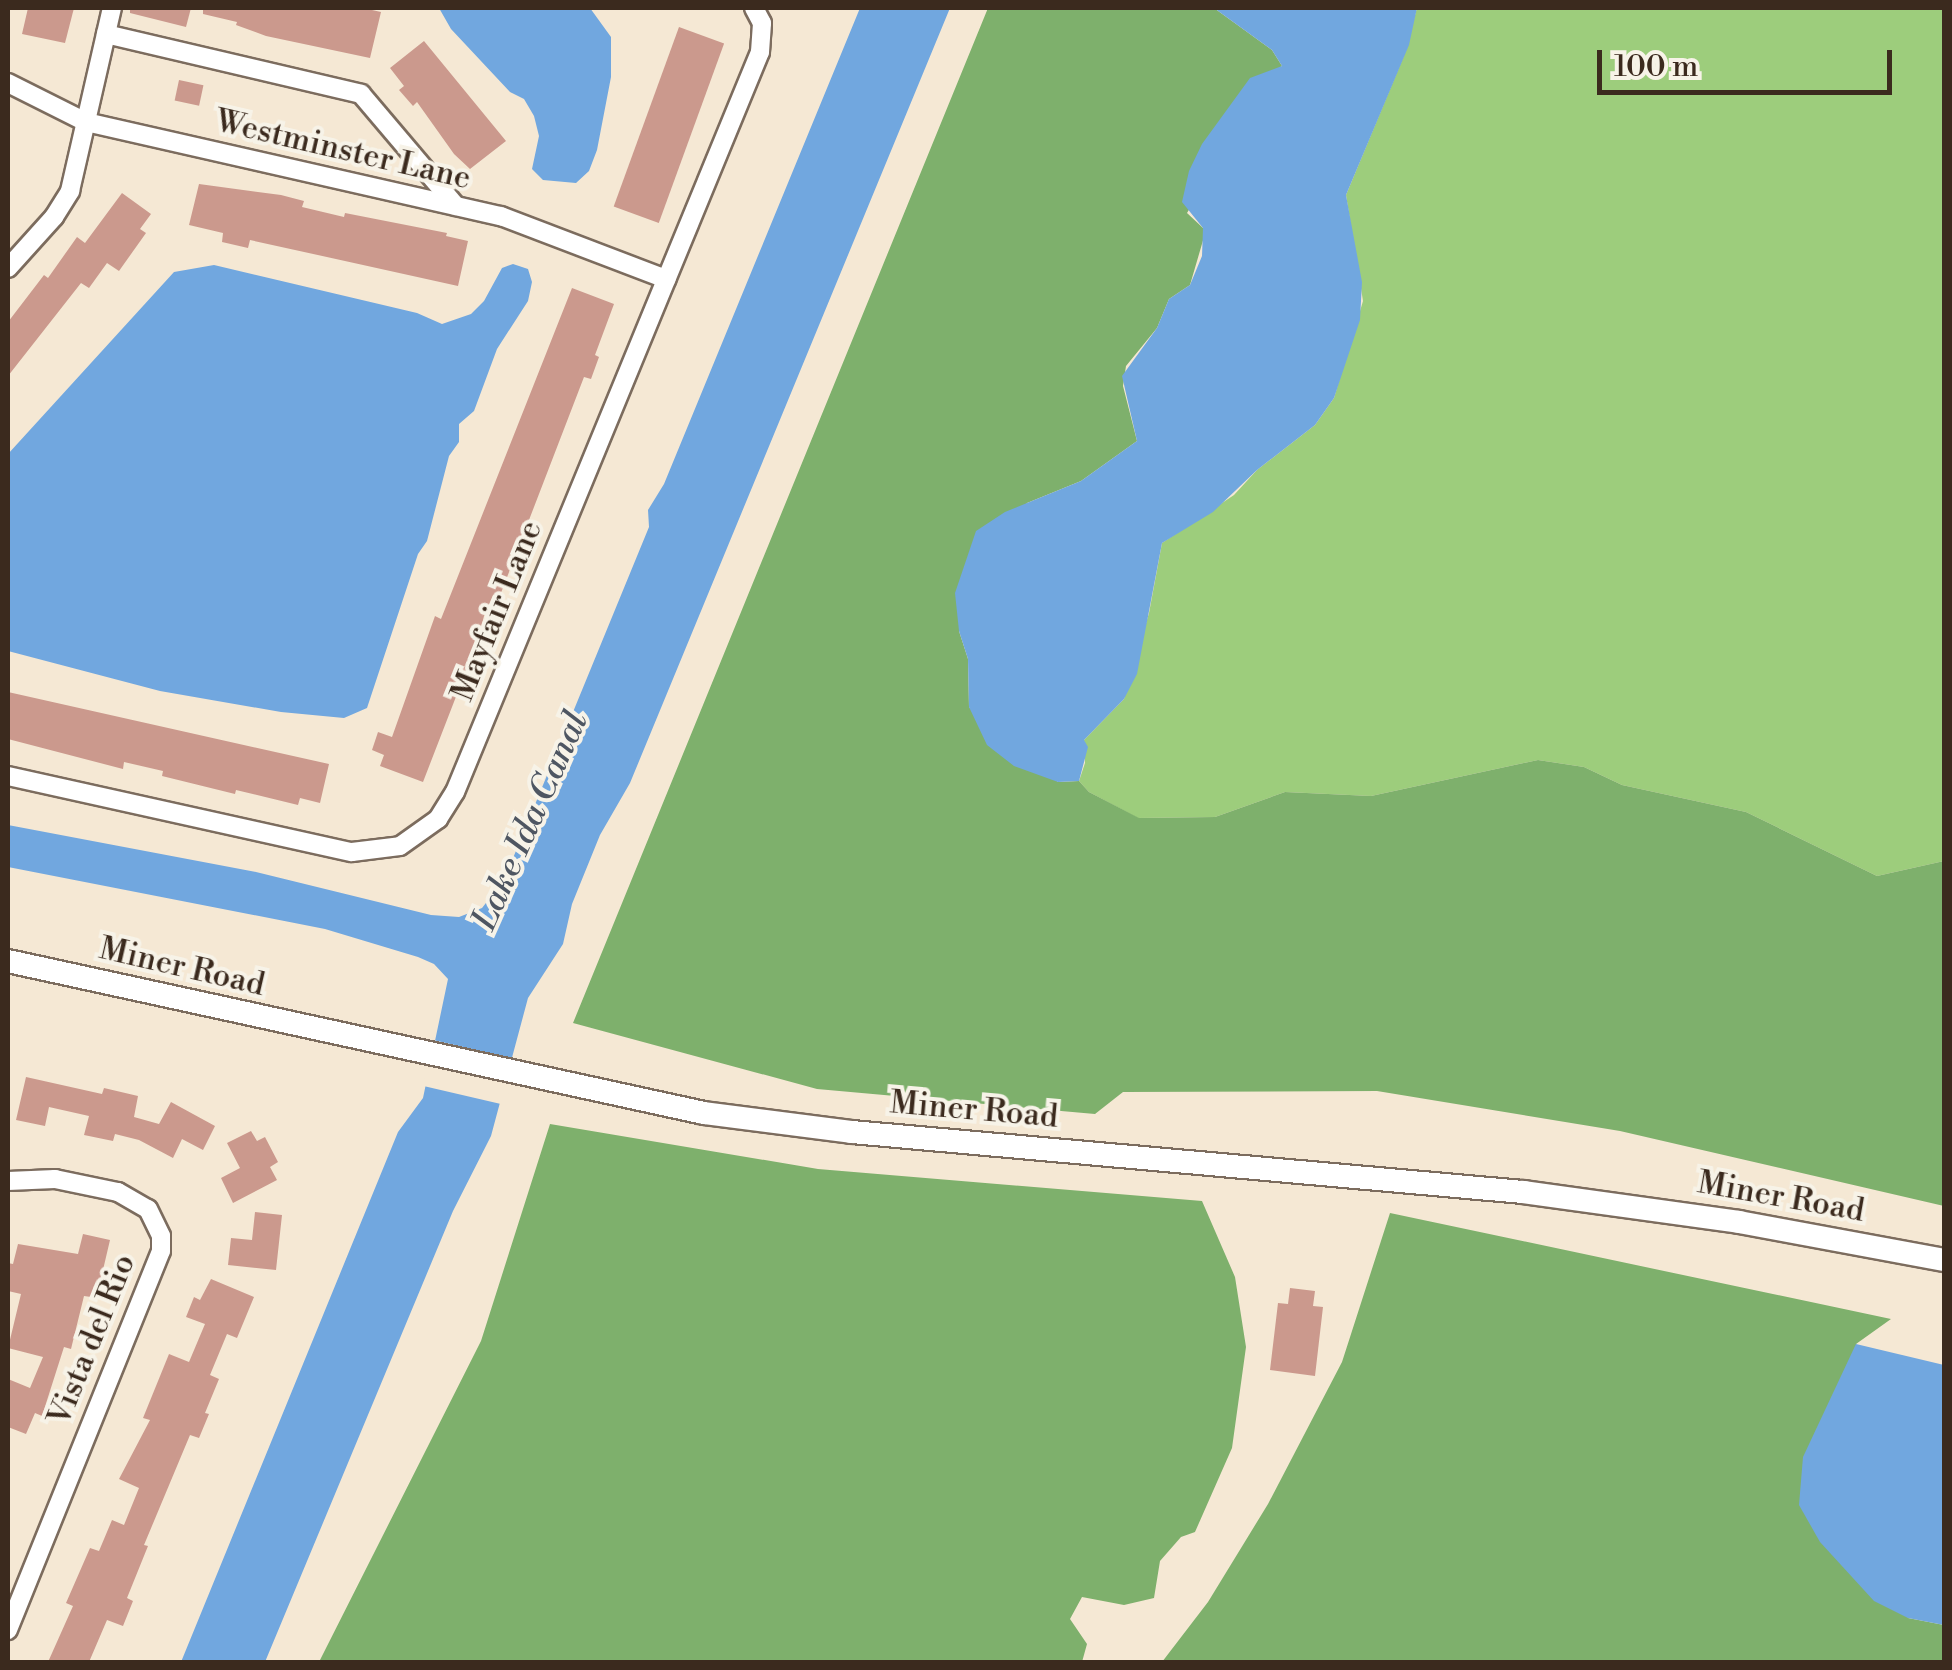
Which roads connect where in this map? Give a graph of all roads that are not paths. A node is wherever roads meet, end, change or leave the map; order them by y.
1 (112, 8) edge
2 (754, 8) edge
3 (106, 34) junction
4 (8, 83) edge
5 (86, 122) junction
6 (456, 206) junction
7 (8, 268) edge
8 (666, 279) junction
9 (8, 776) edge
10 (8, 962) edge
11 (8, 1181) edge
12 (1944, 1260) edge
13 (8, 1630) edge

1 - 3 street
2 - 8 street, Mayfair Lane
3 - 5 street
3 - 6 street
4 - 5 street, Westminster Lane
5 - 6 street, Westminster Lane
5 - 7 street
6 - 8 street, Westminster Lane
8 - 9 street, Mayfair Lane
10 - 12 street, Miner Road
11 - 13 street, Vista del Rio

